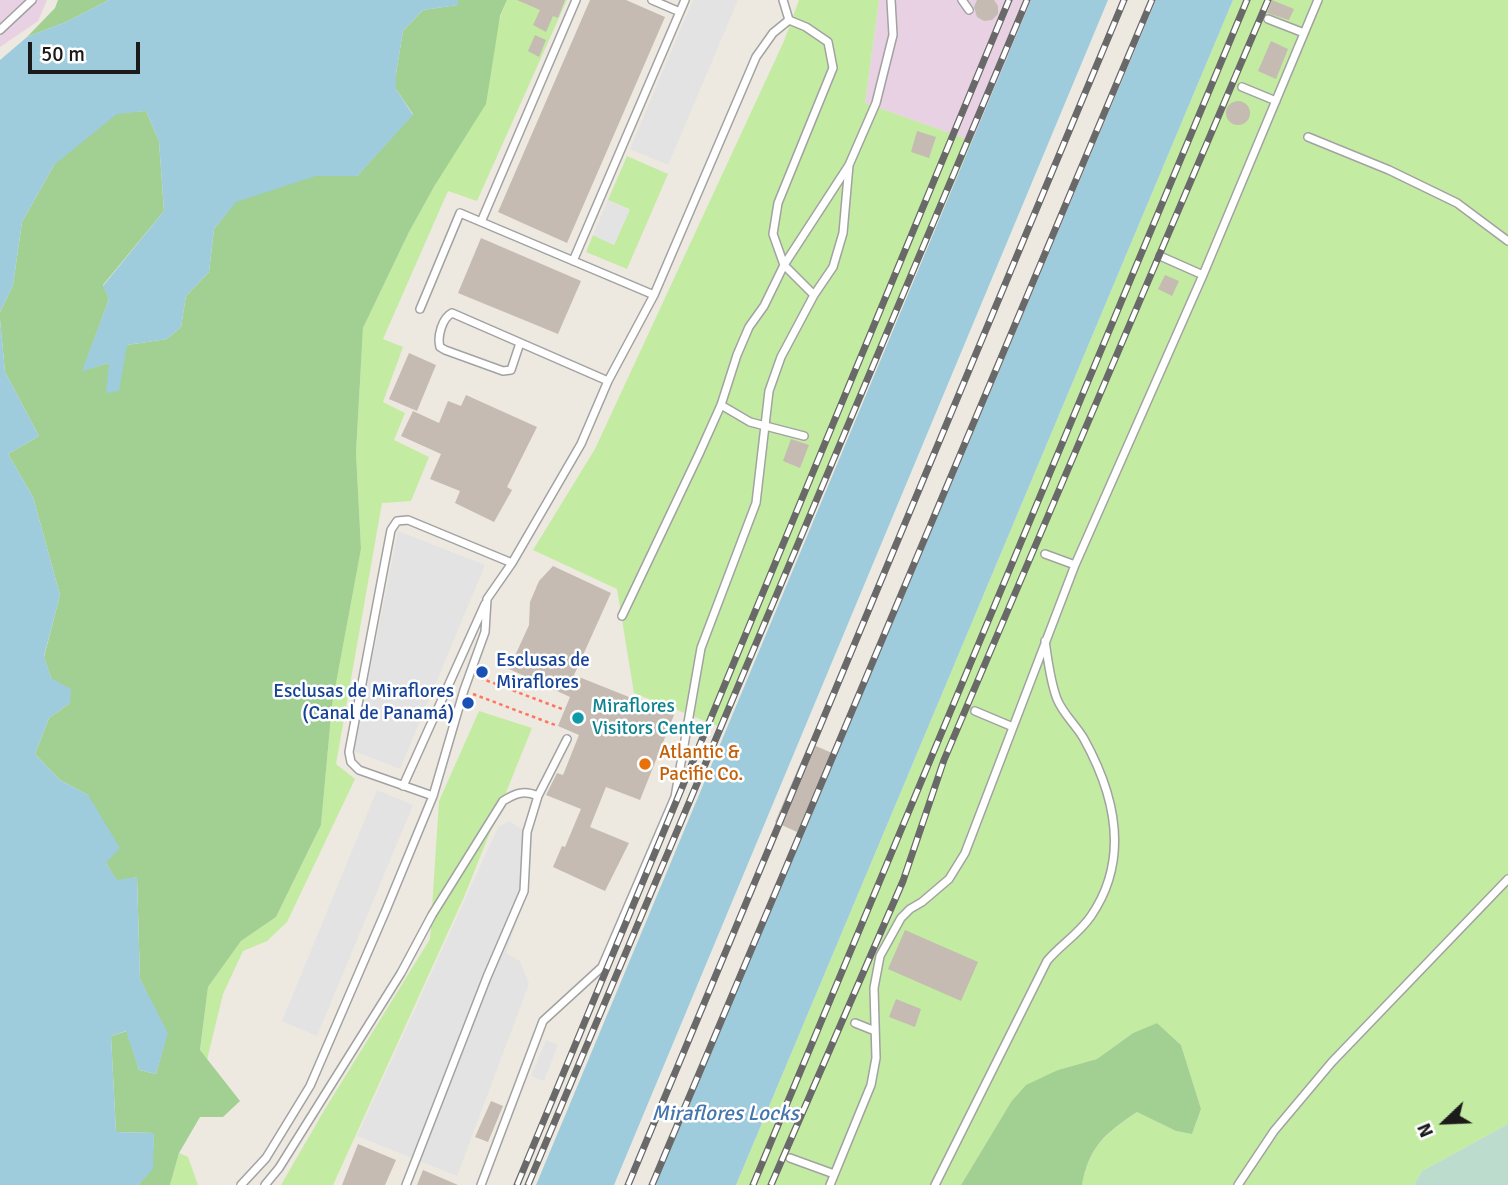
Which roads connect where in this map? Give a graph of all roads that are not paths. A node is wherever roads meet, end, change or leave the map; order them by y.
1 (32, 0) edge
2 (576, 0) edge
3 (652, 0) edge
4 (685, 0) edge
5 (783, 0) edge
6 (891, 0) edge
7 (962, 0) edge
8 (1318, 0) edge
9 (969, 10) dead end
10 (680, 12) junction
11 (1268, 19) dead end
12 (789, 20) junction
13 (0, 30) edge
14 (1304, 33) junction
15 (1242, 87) dead end
16 (1276, 101) junction
17 (1308, 136) dead end
18 (849, 165) junction
19 (481, 222) junction
20 (1508, 241) edge
21 (1160, 256) dead end
22 (573, 261) junction
23 (784, 265) junction
24 (1203, 275) junction
25 (654, 295) junction
26 (814, 295) junction
27 (421, 309) dead end
28 (520, 343) junction
29 (608, 381) junction
30 (721, 405) junction
31 (766, 426) junction
32 (804, 436) dead end
33 (1045, 554) dead end
34 (512, 562) junction
35 (1075, 565) junction
36 (487, 599) junction
37 (622, 616) dead end
38 (1045, 640) junction
39 (975, 711) dead end
40 (1013, 727) junction
41 (567, 739) dead end
42 (403, 786) junction
43 (432, 796) junction
44 (538, 796) junction
45 (1508, 879) edge
46 (855, 1023) dead end
47 (874, 1031) junction
48 (790, 1158) dead end
49 (834, 1174) junction
50 (240, 1185) edge
51 (265, 1185) edge
52 (406, 1185) edge
53 (481, 1185) edge
54 (830, 1185) edge
55 (935, 1185) edge
56 (1238, 1185) edge

1 - 13 lane
2 - 19 lane
3 - 10 lane
4 - 10 lane
5 - 12 lane
6 - 18 lane
7 - 9 lane
8 - 14 lane
10 - 22 lane
11 - 14 lane
12 - 23 lane
12 - 25 lane
14 - 16 lane
15 - 16 lane
16 - 24 lane
17 - 20 lane
18 - 23 lane
18 - 26 lane
19 - 22 lane
19 - 27 lane
21 - 24 lane
22 - 25 lane
23 - 26 lane
23 - 30 lane
24 - 35 lane
25 - 29 lane
26 - 31 lane
28 - 28 lane
28 - 29 lane
29 - 34 lane
30 - 31 lane
30 - 37 lane
31 - 32 lane
31 - 53 lane
33 - 35 lane
34 - 36 lane
34 - 42 lane
35 - 38 lane
36 - 42 lane
36 - 43 lane
38 - 40 lane
38 - 55 lane
39 - 40 lane
40 - 47 lane
41 - 44 lane
42 - 43 lane
43 - 50 lane
44 - 51 lane
44 - 52 lane
45 - 56 lane
46 - 47 lane
47 - 49 lane
48 - 49 lane
49 - 54 lane

